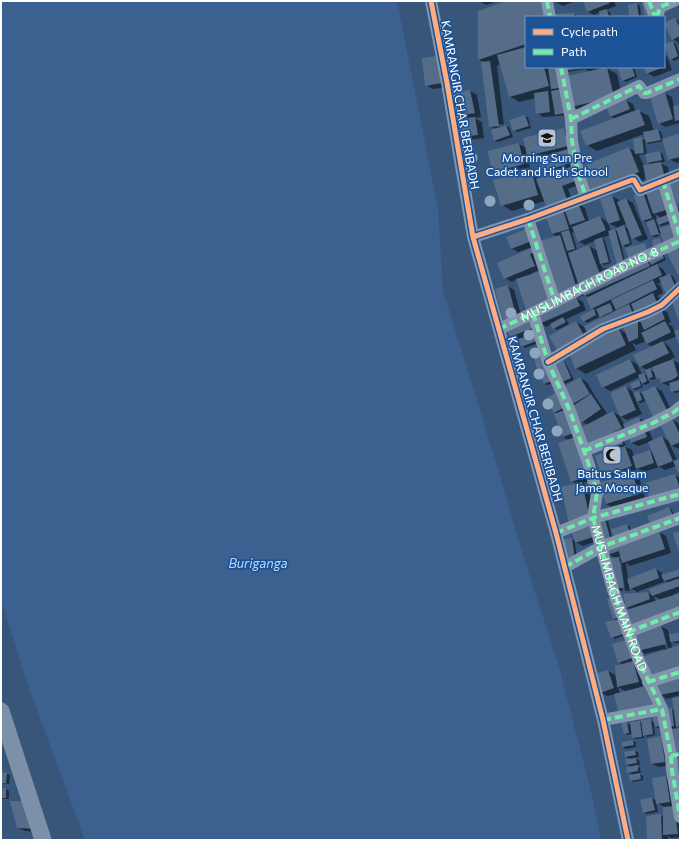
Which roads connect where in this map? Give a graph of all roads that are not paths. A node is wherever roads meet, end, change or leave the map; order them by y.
1 (431, 1) edge
2 (546, 1) edge
3 (649, 1) edge
4 (674, 1) edge
5 (550, 16) edge
6 (656, 16) edge
7 (656, 16) edge
8 (561, 68) edge
9 (680, 79) edge
10 (571, 119) junction
11 (680, 174) edge
12 (663, 180) junction
13 (586, 197) junction
14 (528, 220) junction
15 (473, 237) junction
16 (680, 237) edge
17 (680, 241) edge
18 (680, 288) edge
19 (555, 302) junction
20 (533, 313) junction
21 (499, 329) junction
22 (548, 362) junction
23 (680, 407) edge
24 (584, 451) junction
25 (680, 494) edge
26 (593, 518) junction
27 (680, 518) edge
28 (556, 533) junction
29 (601, 547) junction
30 (565, 567) junction
31 (680, 612) edge
32 (628, 632) junction
33 (680, 672) edge
34 (648, 682) junction
35 (662, 709) junction
36 (1, 711) edge
37 (603, 720) junction
38 (675, 755) edge
39 (680, 817) edge
40 (43, 840) edge
41 (628, 840) edge

1 - 15 street, KAMRANGIR CHAR BERIBADH
2 - 5 street
3 - 6 street
4 - 7 street
8 - 10 street
9 - 10 street
10 - 13 street
11 - 12 street
12 - 13 street
12 - 16 street
13 - 14 street
14 - 15 street
14 - 19 street
15 - 21 street, KAMRANGIR CHAR BERIBADH
17 - 19 street, MUSLIMBAGH ROAD NO. 8
18 - 22 street
19 - 20 street, MUSLIMBAGH ROAD NO. 8
20 - 21 street, MUSLIMBAGH ROAD NO. 8
20 - 22 street, MUSLIMBAGH MAIN ROAD
21 - 28 street, KAMRANGIR CHAR BERIBADH
22 - 24 street, MUSLIMBAGH MAIN ROAD
23 - 24 street
24 - 26 street, MUSLIMBAGH MAIN ROAD
25 - 26 street
26 - 28 street
26 - 29 street, MUSLIMBAGH MAIN ROAD
27 - 29 street
28 - 30 street, KAMRANGIR CHAR BERIBADH
29 - 30 street
29 - 32 street, MUSLIMBAGH MAIN ROAD
30 - 37 street, KAMRANGIR CHAR BERIBADH
31 - 32 street
32 - 34 street, MUSLIMBAGH MAIN ROAD
33 - 34 street
34 - 35 street, MUSLIMBAGH MAIN ROAD
35 - 37 street
35 - 38 street, MUSLIMBAGH MAIN ROAD
36 - 40 street
37 - 41 street, KAMRANGIR CHAR BERIBADH
38 - 39 street, MUSLIMBAGH MAIN ROAD

